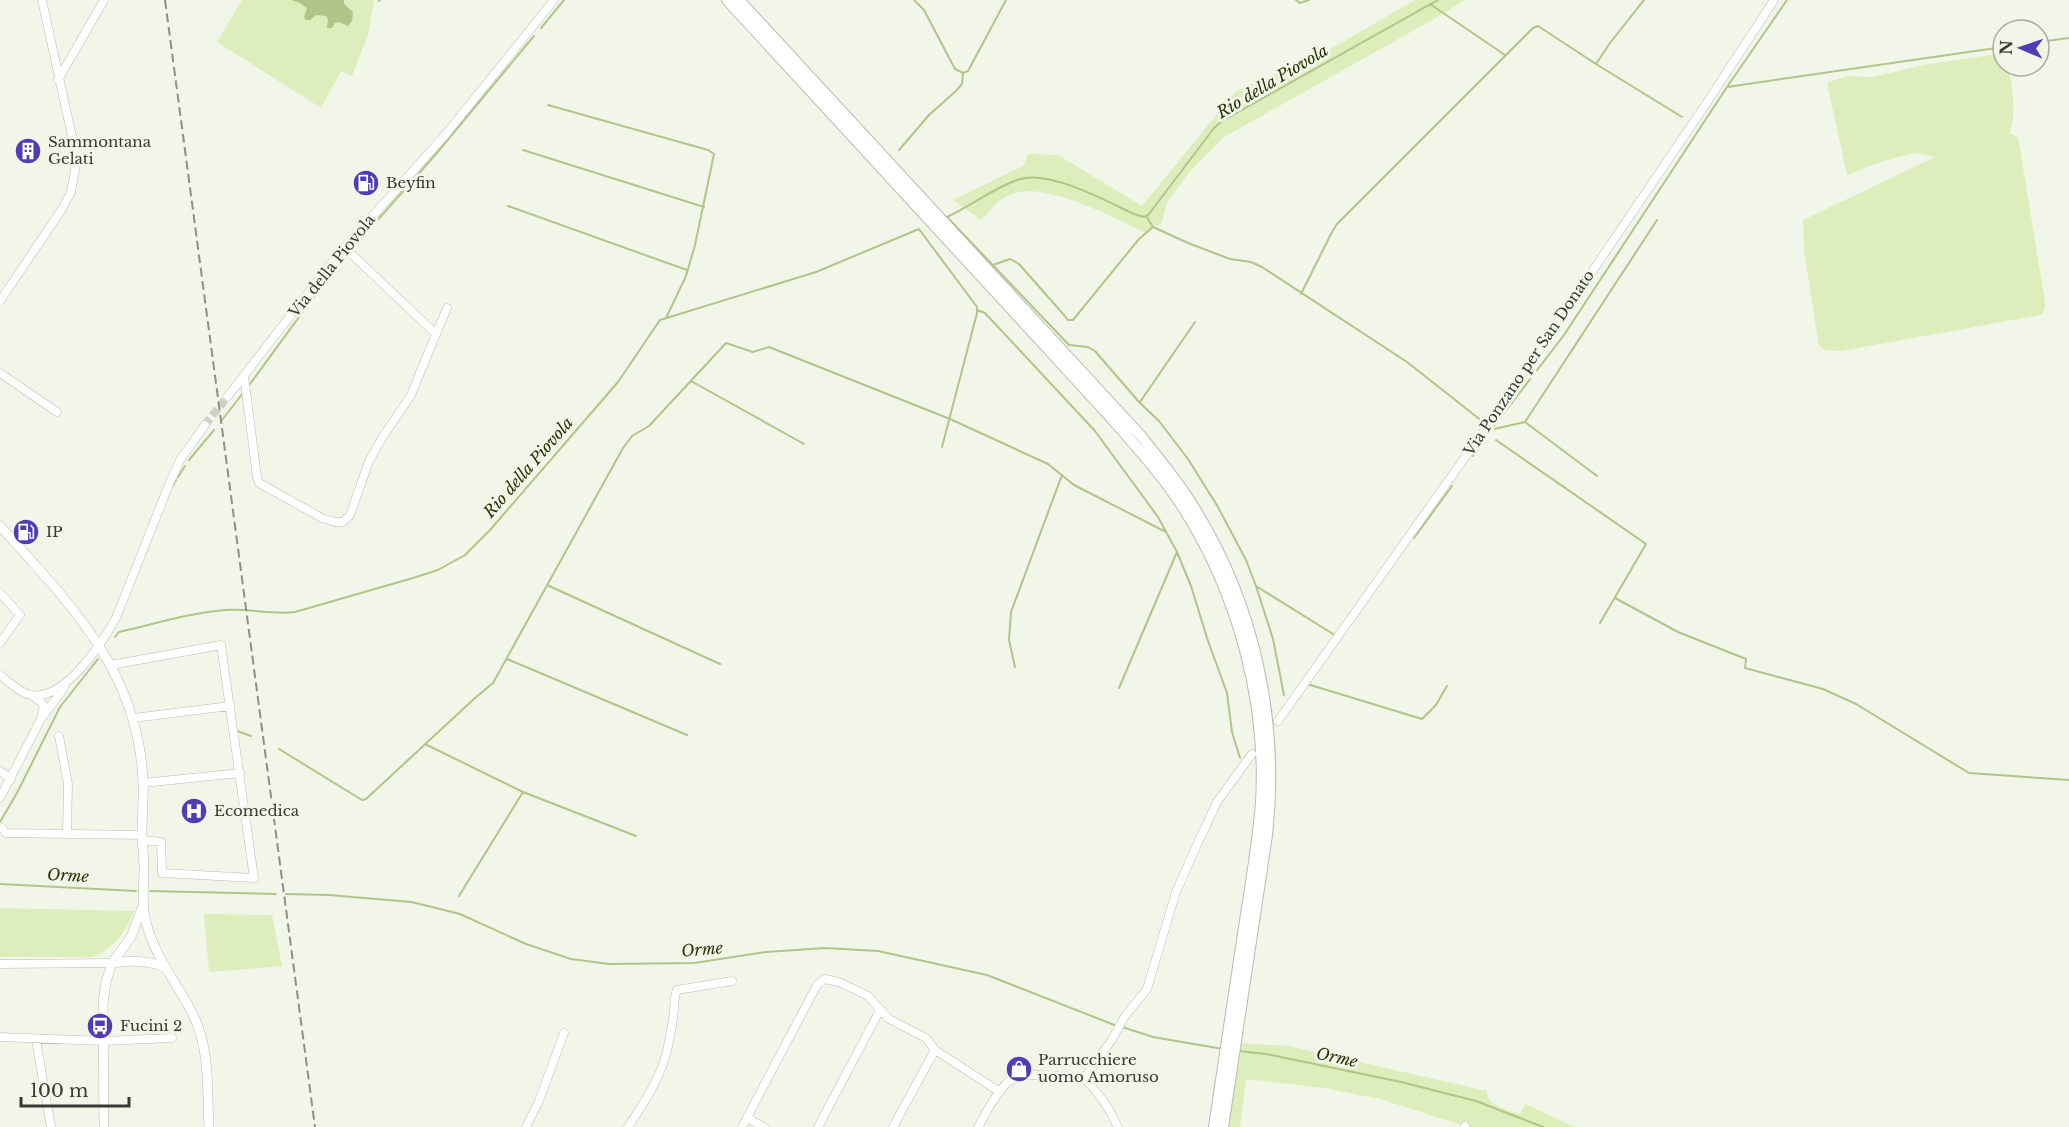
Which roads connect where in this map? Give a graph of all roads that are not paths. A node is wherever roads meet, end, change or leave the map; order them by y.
1 (42, 0) edge
2 (104, 0) edge
3 (554, 0) edge
4 (728, 0) edge
5 (740, 0) edge
6 (1772, 2) edge
7 (58, 80) junction
8 (344, 247) junction
9 (1, 298) edge
10 (447, 308) dead end
11 (436, 334) junction
12 (0, 374) edge
13 (244, 376) junction
14 (228, 396) tunnel mouth
15 (57, 412) dead end
16 (205, 425) tunnel mouth
17 (0, 526) edge
18 (0, 593) edge
19 (0, 643) edge
20 (98, 645) junction
21 (111, 665) junction
22 (0, 675) edge
23 (68, 682) junction
24 (31, 695) junction
25 (230, 706) junction
26 (41, 718) junction
27 (134, 718) junction
28 (1278, 721) dead end
29 (59, 736) dead end
30 (1252, 754) dead end
31 (0, 771) edge
32 (240, 773) junction
33 (11, 779) junction
34 (143, 783) junction
35 (0, 798) edge
36 (2, 828) dead end
37 (67, 834) junction
38 (142, 838) junction
39 (143, 906) junction
40 (112, 963) junction
41 (0, 964) edge
42 (164, 967) junction
43 (732, 981) dead end
44 (880, 1010) junction
45 (564, 1033) dead end
46 (0, 1037) edge
47 (172, 1038) dead end
48 (1232, 1039) junction
49 (36, 1040) junction
50 (104, 1041) junction
51 (935, 1050) junction
52 (1084, 1078) junction
53 (1225, 1084) junction
54 (1000, 1092) junction
55 (747, 1118) junction
56 (51, 1127) edge
57 (104, 1127) edge
58 (209, 1127) edge
59 (526, 1127) edge
60 (628, 1127) edge
61 (742, 1127) edge
62 (764, 1127) edge
63 (818, 1127) edge
64 (893, 1127) edge
65 (978, 1127) edge
66 (1118, 1127) edge
67 (1214, 1127) edge
68 (1223, 1127) edge

1 - 7 street
2 - 7 street
3 - 8 street, Via della Piovola
4 - 48 highway
5 - 48 highway
6 - 28 street, Via Ponzano per San Donato
7 - 9 street
8 - 11 street
8 - 13 street, Via della Piovola
10 - 11 street
11 - 13 street
12 - 15 street
13 - 14 street, Via della Piovola
16 - 20 street
17 - 20 main road
18 - 19 street
20 - 21 main road
20 - 23 street
21 - 25 street
21 - 27 main road
22 - 24 street
23 - 24 street
23 - 26 street
24 - 26 street
25 - 27 street
25 - 32 street
26 - 33 street
27 - 34 main road
29 - 37 street
30 - 52 street
31 - 33 street
32 - 34 street
32 - 38 street
33 - 35 street
34 - 38 main road
36 - 37 street
37 - 38 street
38 - 39 main road
39 - 40 main road
39 - 42 main road
40 - 41 street
40 - 42 main road
40 - 50 main road
42 - 58 main road
43 - 60 street
44 - 51 street
44 - 55 street
44 - 63 street
45 - 59 street
46 - 49 street
47 - 50 street
48 - 53 highway
49 - 50 street
49 - 56 street
50 - 57 main road
51 - 54 street
51 - 64 street
52 - 54 street
52 - 66 street
53 - 67 highway
53 - 68 highway
54 - 65 street
55 - 61 street
55 - 62 street

